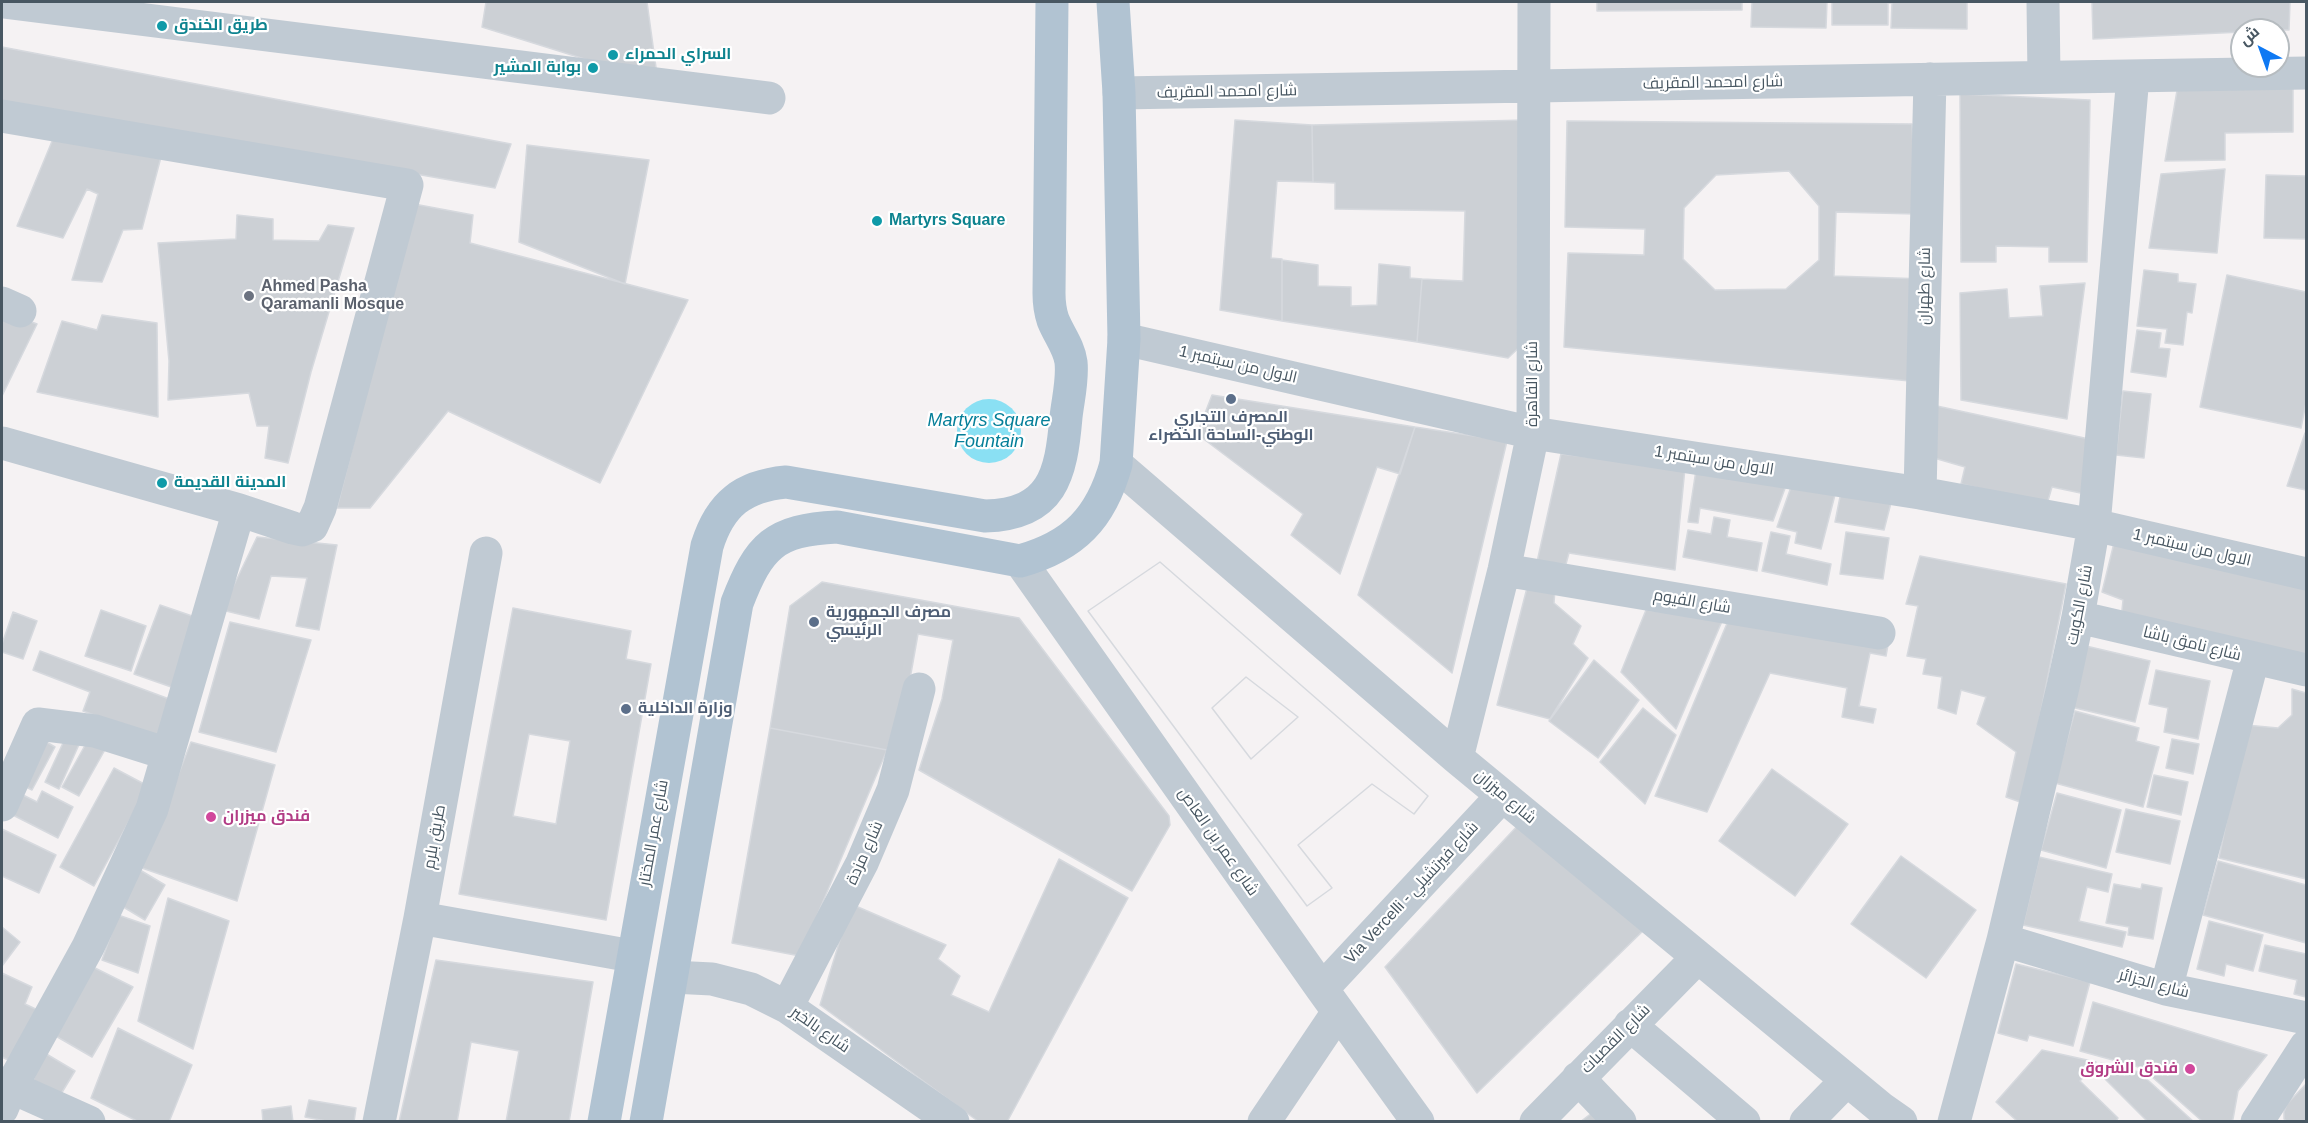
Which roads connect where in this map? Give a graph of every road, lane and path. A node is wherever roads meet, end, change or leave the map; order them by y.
1 (3, 2) edge
2 (1052, 2) edge
3 (1113, 2) edge
4 (1534, 2) edge
5 (2043, 2) edge
6 (2307, 73) edge
7 (2133, 76) junction
8 (2044, 77) junction
9 (1930, 80) junction
10 (1533, 86) junction
11 (1119, 93) junction
12 (769, 98) dead end
13 (2, 116) edge
14 (1124, 339) junction
15 (1533, 433) junction
16 (2, 443) edge
17 (1116, 464) junction
18 (1920, 493) junction
19 (239, 510) junction
20 (2094, 525) junction
21 (486, 553) dead end
22 (1020, 561) junction
23 (1504, 570) junction
24 (2307, 574) edge
25 (2078, 617) junction
26 (1879, 633) dead end
27 (2253, 659) junction
28 (2307, 670) edge
29 (919, 689) dead end
30 (168, 754) junction
31 (1457, 758) junction
32 (1502, 796) junction
33 (2, 805) edge
34 (420, 918) junction
35 (2003, 940) junction
36 (632, 956) junction
37 (1698, 957) junction
38 (672, 977) junction
39 (2166, 989) junction
40 (1330, 1000) junction
41 (788, 1007) junction
42 (2307, 1018) edge
43 (1630, 1025) junction
44 (2307, 1046) edge
45 (1578, 1078) junction
46 (1847, 1080) junction
47 (5, 1093) edge
48 (1884, 1117) edge
49 (89, 1122) edge
50 (380, 1122) edge
51 (604, 1122) edge
52 (646, 1122) edge
53 (953, 1122) edge
54 (1264, 1122) edge
55 (1418, 1122) edge
56 (1536, 1122) edge
57 (1620, 1122) edge
58 (1744, 1122) edge
59 (1806, 1122) edge
60 (1954, 1122) edge
61 (2257, 1122) edge

1 - 12 street
2 - 36 main road, شارع عمر المختار
3 - 11 main road
4 - 10 street, شارع القاهرة
5 - 8 street
6 - 7 street, شارع امحمد المقريف
7 - 8 street, شارع امحمد المقريف
7 - 20 street, شارع الكويت
8 - 9 street, شارع امحمد المقريف
9 - 10 street, شارع امحمد المقريف
9 - 18 street, شارع طهران
10 - 11 street, شارع امحمد المقريف
10 - 15 street, شارع القاهرة
11 - 14 main road
13 - 19 street
14 - 15 street, الاول من سبتمبر 1
14 - 17 main road
15 - 18 street, الاول من سبتمبر 1
15 - 23 street, شارع القاهرة
16 - 19 street
17 - 22 main road
17 - 31 street, شارع ميزران
18 - 20 street, الاول من سبتمبر 1
19 - 30 street
20 - 24 street, الاول من سبتمبر 1
20 - 25 street, شارع الكويت
21 - 34 street, طريق بلرم
22 - 38 main road
22 - 40 street, شارع عمر بن العاص
23 - 26 street, شارع الفيوم
23 - 31 street, شارع القاهرة
25 - 27 street, شارع نامق باشا
25 - 35 street, شارع الكويت
27 - 28 street, شارع نامق باشا
27 - 39 street
29 - 41 street, شارع مزدة
30 - 33 street
30 - 47 street
31 - 32 street, شارع ميزران
32 - 37 street, شارع ميزران
32 - 40 street, Via Vercelli - شارع فيرتشيلي
34 - 36 street
34 - 50 street, طريق بلرم
35 - 39 street, شارع الجزائر
35 - 60 street, شارع الكويت
36 - 51 main road, شارع عمر المختار
37 - 43 street, شارع القصبات
37 - 46 street, شارع ميزران
38 - 41 street, شارع بالخير
38 - 52 main road
39 - 42 street, شارع الجزائر
40 - 54 street, Via Vercelli - شارع فيرتشيلي
40 - 55 street, شارع عمر بن العاص
41 - 53 street, شارع بالخير
43 - 45 street, شارع القصبات
43 - 58 street
44 - 61 street
45 - 56 street, شارع القصبات
45 - 57 street
46 - 48 street, شارع ميزران
46 - 59 street
47 - 49 street

